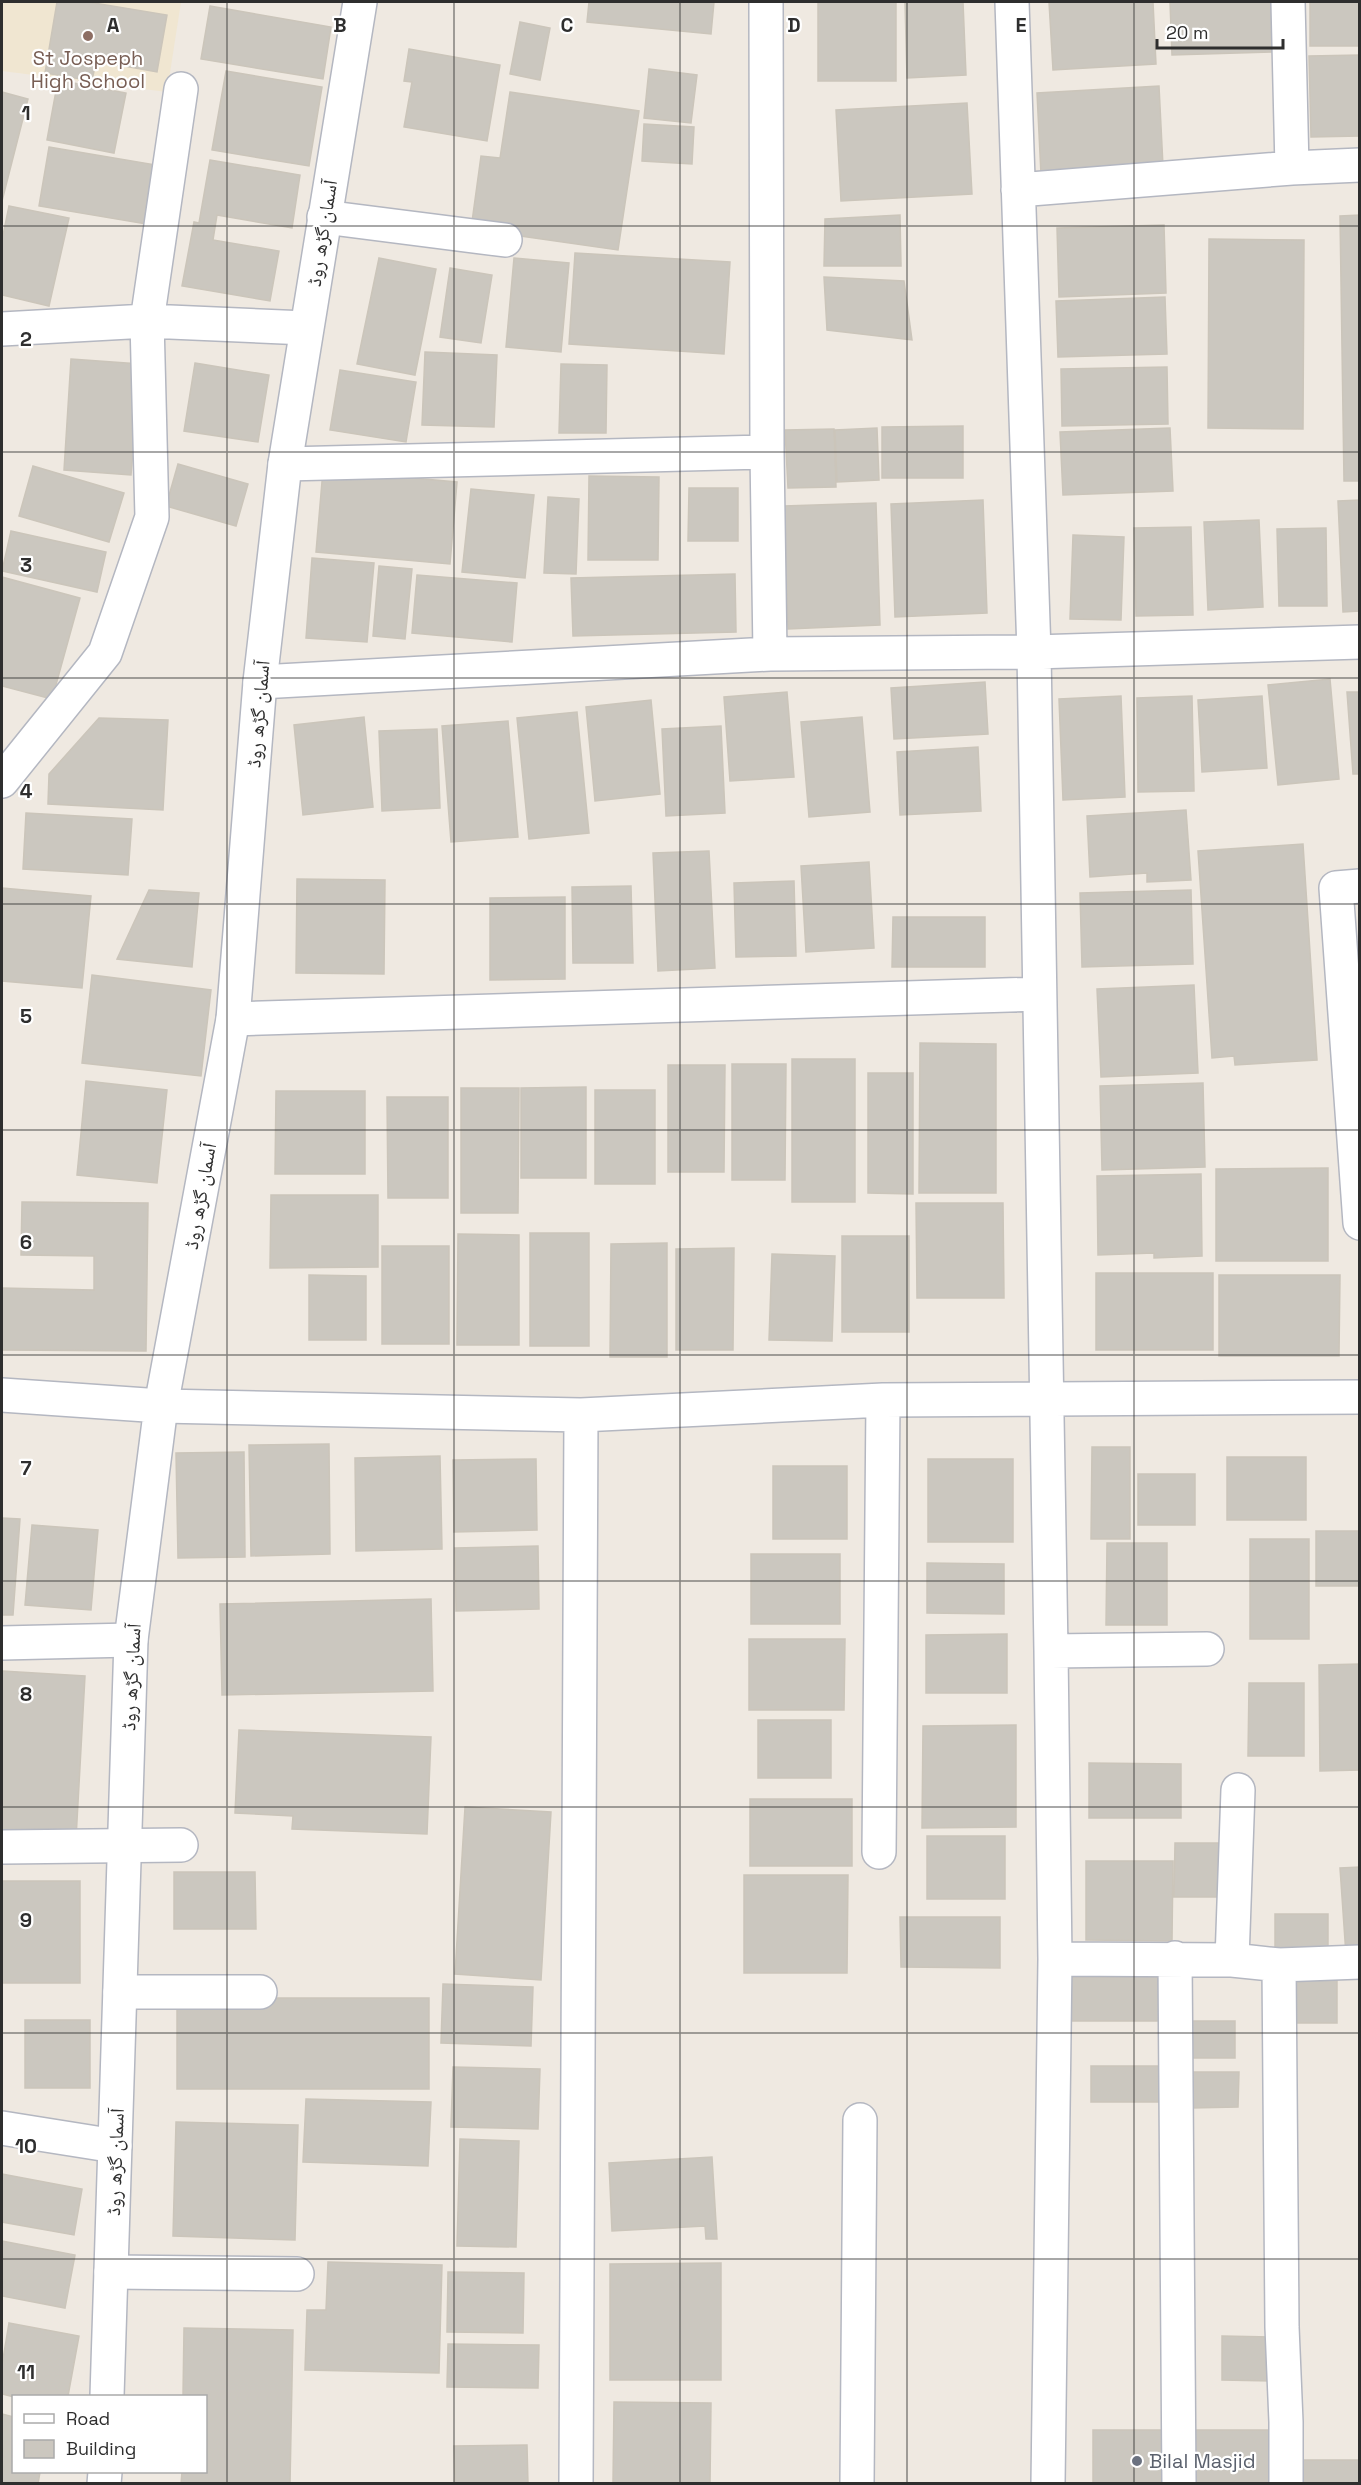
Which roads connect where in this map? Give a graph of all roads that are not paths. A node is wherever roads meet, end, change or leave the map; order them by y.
1 (360, 2) edge
2 (766, 2) edge
3 (1012, 2) edge
4 (1288, 2) edge
5 (181, 89) dead end
6 (1359, 165) edge
7 (1292, 168) junction
8 (1018, 190) junction
9 (324, 217) junction
10 (505, 240) dead end
11 (147, 321) junction
12 (306, 328) junction
13 (2, 329) edge
14 (767, 452) junction
15 (285, 464) junction
16 (1359, 642) edge
17 (1034, 652) junction
18 (770, 654) junction
19 (260, 682) junction
20 (2, 781) edge
21 (1359, 886) edge
22 (1038, 994) junction
23 (233, 1019) junction
24 (1357, 1136) edge
25 (1359, 1223) edge
26 (2, 1395) edge
27 (1359, 1397) edge
28 (1048, 1398) junction
29 (883, 1400) junction
30 (161, 1406) junction
31 (581, 1415) junction
32 (130, 1640) junction
33 (2, 1643) edge
34 (1207, 1649) dead end
35 (1051, 1651) junction
36 (1238, 1790) dead end
37 (182, 1845) dead end
38 (125, 1847) junction
39 (2, 1848) edge
40 (879, 1852) dead end
41 (1175, 1958) junction
42 (1055, 1959) junction
43 (1232, 1960) junction
44 (1359, 1962) edge
45 (1279, 1965) junction
46 (120, 1992) junction
47 (260, 1992) dead end
48 (860, 2120) dead end
49 (2, 2128) edge
50 (115, 2146) junction
51 (111, 2272) junction
52 (297, 2274) dead end
53 (107, 2395) edge
54 (576, 2484) edge
55 (856, 2484) edge
56 (1048, 2484) edge
57 (1179, 2484) edge
58 (1286, 2484) edge

1 - 9 street, آسمان گڑھ روڈ
2 - 14 street
3 - 8 street
4 - 7 street
5 - 11 street
6 - 7 street
7 - 8 street
8 - 17 street
9 - 10 street
9 - 12 street, آسمان گڑھ روڈ
11 - 12 street
11 - 13 street
11 - 20 street
12 - 15 street, آسمان گڑھ روڈ
14 - 15 street
14 - 18 street
15 - 19 street, آسمان گڑھ روڈ
16 - 17 street
17 - 18 street
17 - 22 street
18 - 19 street
19 - 23 street, آسمان گڑھ روڈ
21 - 24 street
22 - 23 street
22 - 28 street
23 - 30 street, آسمان گڑھ روڈ
24 - 25 street
26 - 30 street
27 - 28 street
28 - 29 street
28 - 35 street
29 - 31 street
29 - 40 street
30 - 31 street
30 - 32 street, آسمان گڑھ روڈ
31 - 54 street
32 - 33 street
32 - 38 street, آسمان گڑھ روڈ
34 - 35 street
35 - 42 street
36 - 43 street
37 - 38 street
38 - 39 street
38 - 46 street, آسمان گڑھ روڈ
41 - 42 street
41 - 43 street
41 - 57 street
42 - 56 street
43 - 45 street
44 - 45 street
45 - 58 street
46 - 47 street
46 - 50 street, آسمان گڑھ روڈ
48 - 55 street
49 - 50 street
50 - 51 street, آسمان گڑھ روڈ
51 - 52 street
51 - 53 street, آسمان گڑھ روڈ

